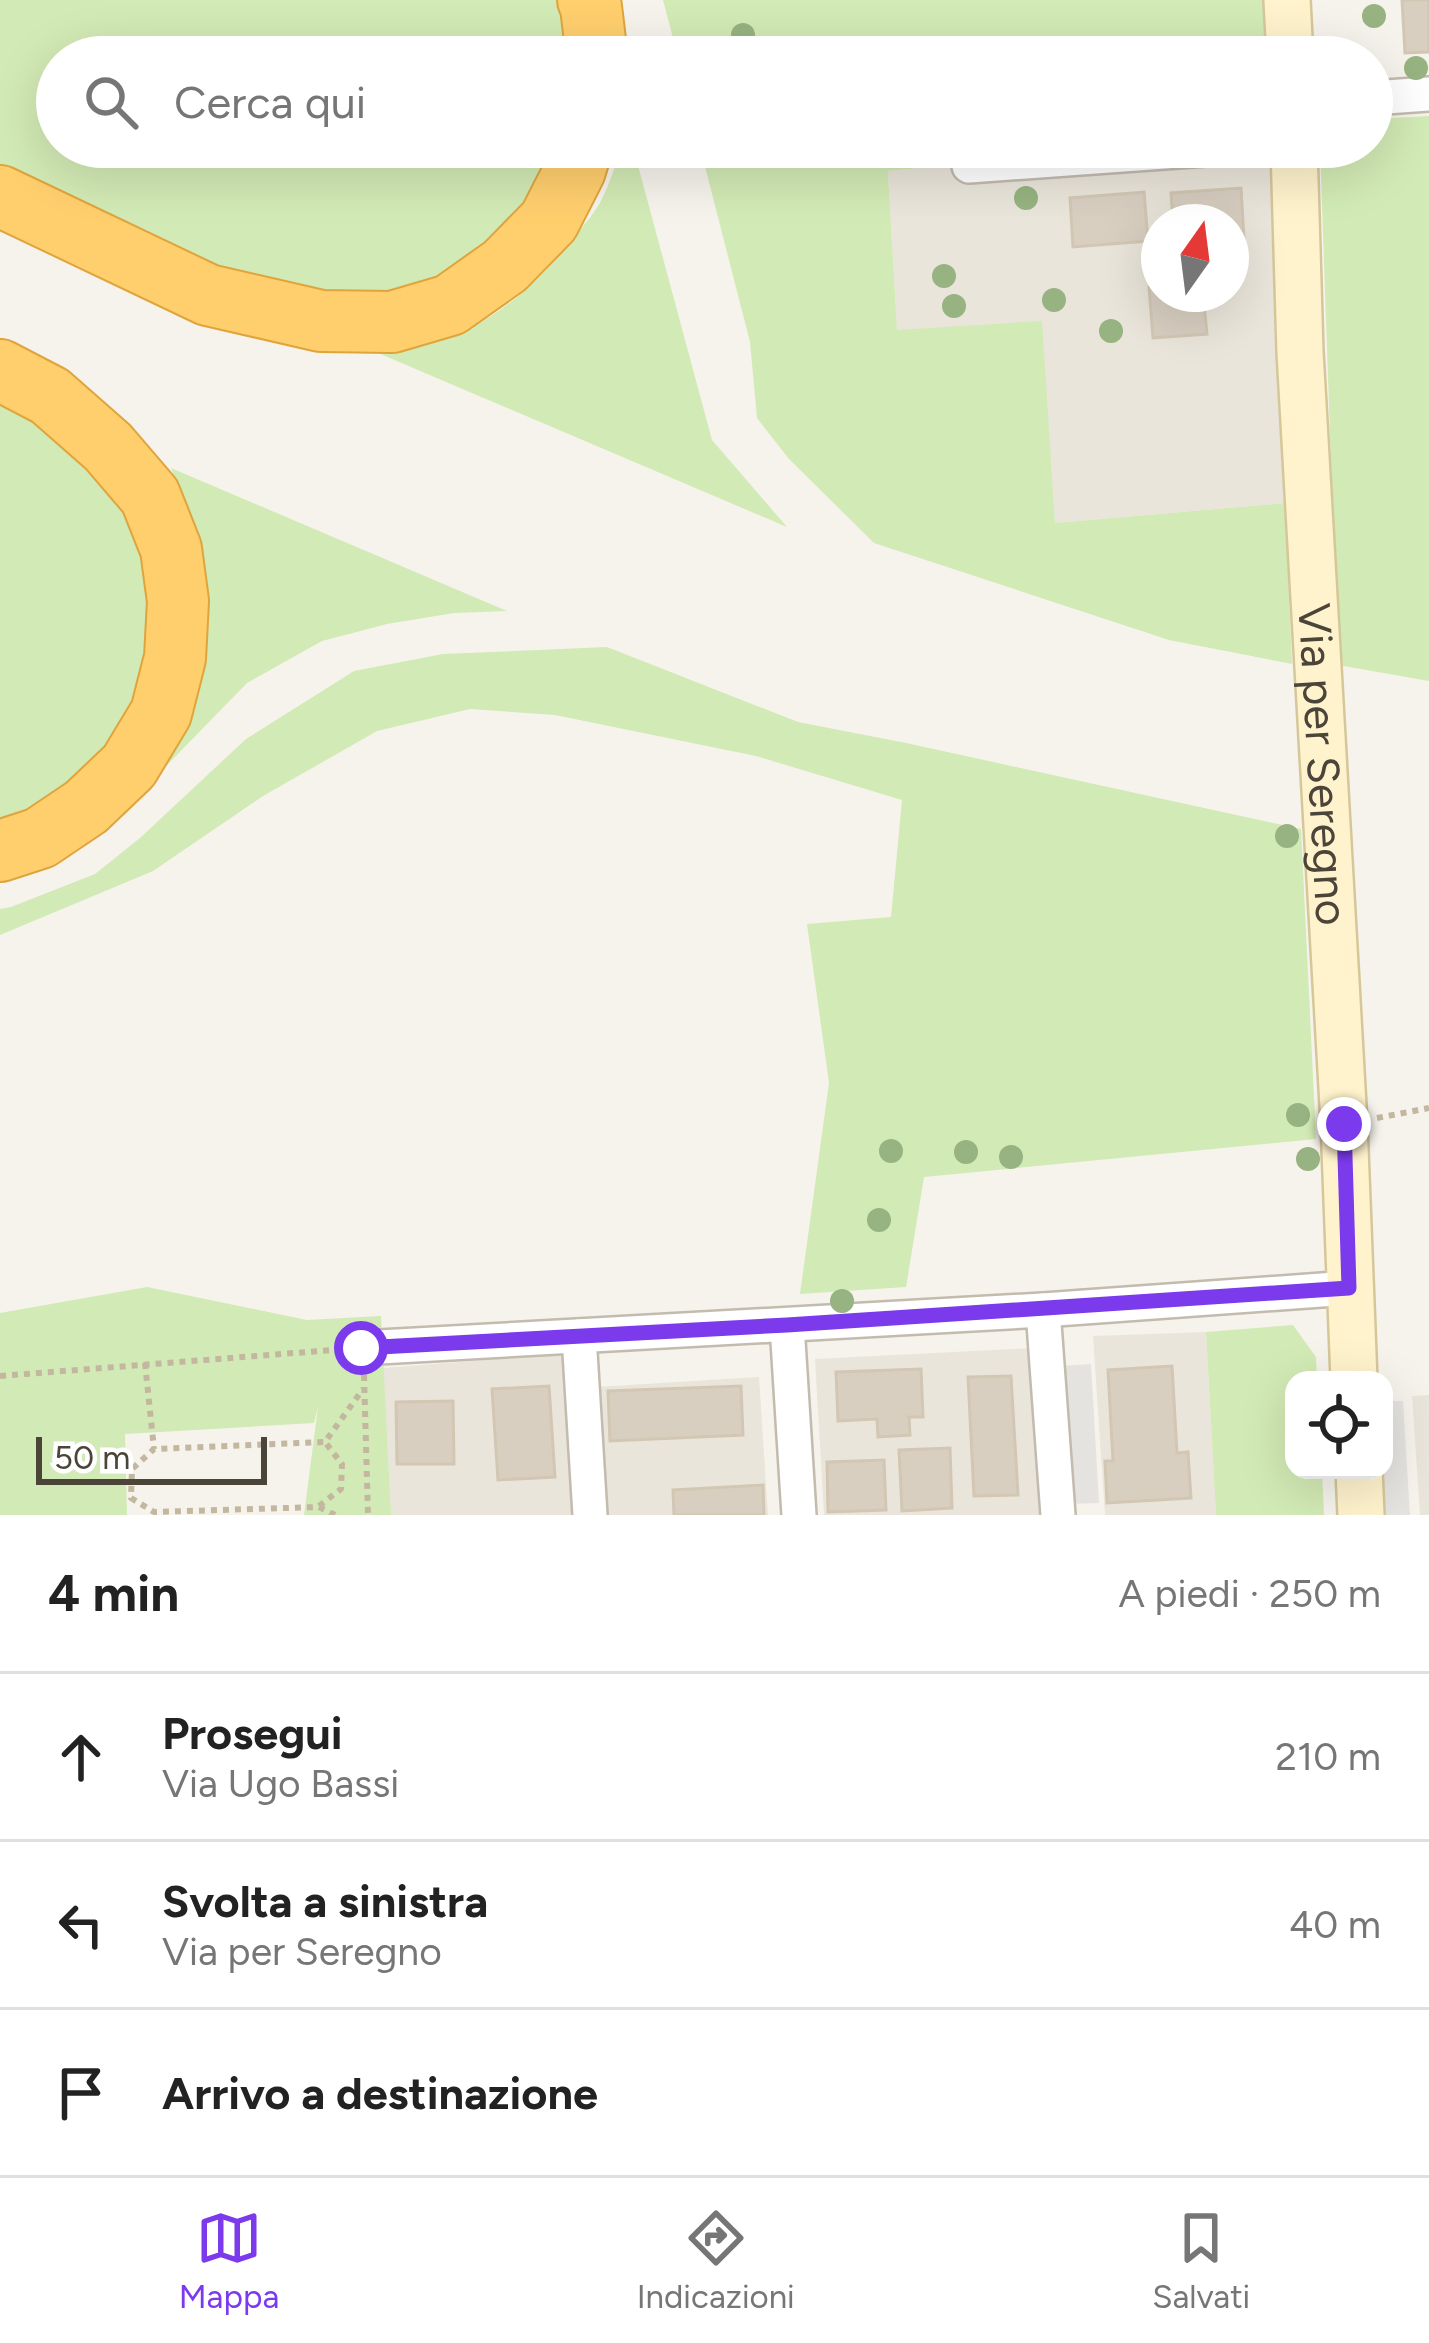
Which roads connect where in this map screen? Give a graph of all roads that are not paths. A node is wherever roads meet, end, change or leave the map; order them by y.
1 (588, 0) edge
2 (1287, 0) edge
3 (594, 36) edge
4 (1289, 36) edge
5 (1429, 94) edge
6 (1393, 97) edge
7 (576, 168) edge
8 (1295, 168) edge
9 (0, 196) edge
10 (0, 370) edge
11 (0, 850) edge
12 (1349, 1288) junction
13 (1043, 1310) junction
14 (787, 1325) junction
15 (580, 1336) junction
16 (361, 1348) road end
17 (1354, 1371) edge
18 (1359, 1479) edge
19 (590, 1515) edge
20 (799, 1515) edge
21 (1058, 1515) edge
22 (1361, 1515) edge

1 - 3 highway
2 - 4 street
5 - 6 street
7 - 9 highway
8 - 12 street, Via per Seregno
10 - 11 highway
12 - 13 street
12 - 17 street, Via per Seregno
13 - 14 street
13 - 21 street
14 - 15 street
14 - 20 street
15 - 16 street
15 - 19 street
18 - 22 street

